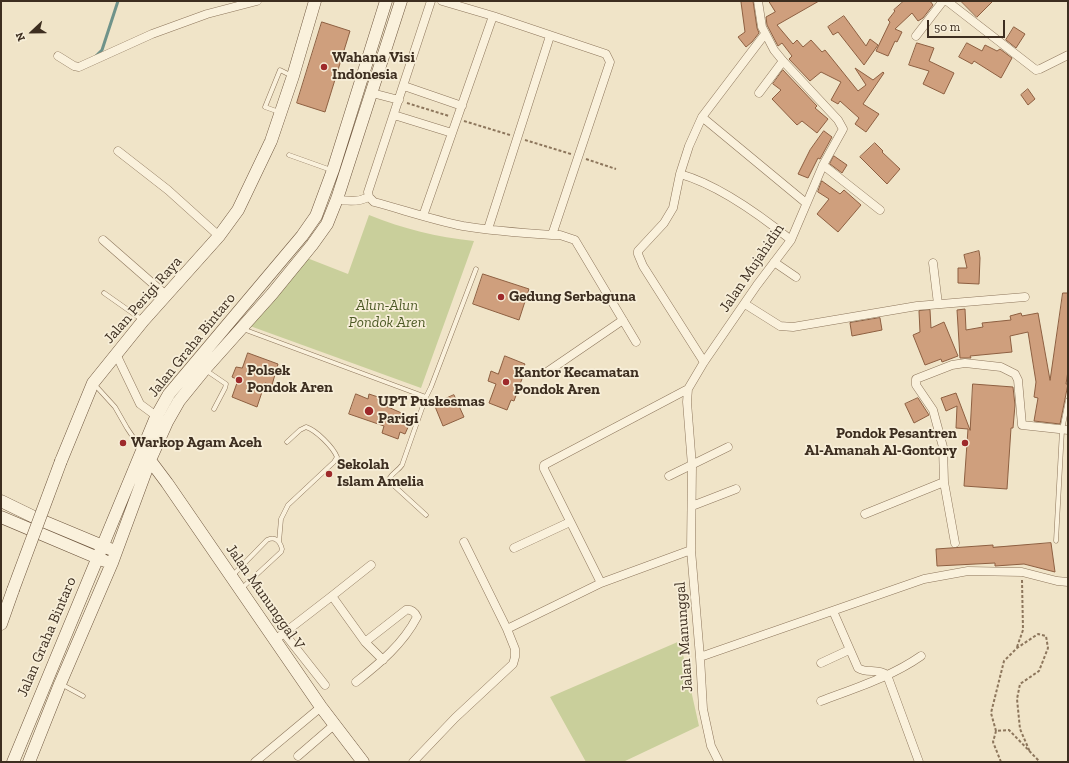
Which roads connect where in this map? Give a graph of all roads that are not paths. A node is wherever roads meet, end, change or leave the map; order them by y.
1 (257, 1) edge
2 (315, 1) edge
3 (386, 1) edge
4 (401, 1) edge
5 (431, 1) edge
6 (442, 1) edge
7 (758, 1) edge
8 (943, 1) edge
9 (947, 1) edge
10 (493, 16) junction
11 (765, 34) junction
12 (550, 36) junction
13 (916, 36) dead end
14 (1068, 55) edge
15 (58, 56) dead end
16 (783, 60) junction
17 (404, 86) junction
18 (359, 90) junction
19 (372, 93) junction
20 (759, 93) dead end
21 (399, 100) junction
22 (462, 106) junction
23 (394, 115) junction
24 (702, 117) junction
25 (452, 134) junction
26 (118, 151) dead end
27 (289, 155) dead end
28 (822, 165) junction
29 (333, 170) junction
30 (680, 174) junction
31 (369, 197) junction
32 (337, 199) junction
33 (806, 203) junction
34 (880, 210) dead end
35 (424, 216) junction
36 (488, 229) junction
37 (552, 235) junction
38 (219, 236) junction
39 (103, 240) dead end
40 (791, 240) junction
41 (774, 262) junction
42 (933, 263) dead end
43 (476, 269) dead end
44 (796, 277) dead end
45 (104, 293) dead end
46 (166, 296) junction
47 (1025, 297) dead end
48 (744, 304) junction
49 (938, 304) junction
50 (232, 318) junction
51 (623, 320) junction
52 (143, 321) junction
53 (240, 328) junction
54 (636, 342) dead end
55 (116, 354) junction
56 (704, 362) junction
57 (205, 369) junction
58 (544, 374) dead end
59 (93, 383) junction
60 (688, 388) junction
61 (426, 397) junction
62 (1068, 400) edge
63 (214, 409) dead end
64 (156, 417) junction
65 (167, 422) junction
66 (1065, 430) edge
67 (287, 442) dead end
68 (728, 447) dead end
69 (142, 449) junction
70 (150, 460) junction
71 (692, 466) junction
72 (669, 476) dead end
73 (944, 482) junction
74 (736, 489) dead end
75 (1, 501) edge
76 (692, 506) junction
77 (865, 514) dead end
78 (426, 515) dead end
79 (1, 517) edge
80 (570, 522) junction
81 (278, 542) junction
82 (464, 542) dead end
83 (1056, 542) dead end
84 (955, 543) dead end
85 (102, 546) junction
86 (514, 548) dead end
87 (691, 550) junction
88 (116, 551) junction
89 (97, 558) junction
90 (112, 563) junction
91 (370, 565) dead end
92 (231, 576) junction
93 (1068, 582) edge
94 (601, 584) junction
95 (240, 590) junction
96 (332, 596) junction
97 (833, 611) junction
98 (1, 624) edge
99 (507, 629) junction
100 (279, 636) junction
101 (365, 642) junction
102 (849, 650) junction
103 (921, 656) dead end
104 (700, 657) junction
105 (383, 660) junction
106 (822, 663) dead end
107 (887, 675) junction
108 (356, 682) dead end
109 (60, 684) junction
110 (325, 685) dead end
111 (83, 696) dead end
112 (821, 701) dead end
113 (321, 707) junction
114 (334, 725) junction
115 (298, 756) dead end
116 (13, 762) edge
117 (30, 762) edge
118 (255, 762) edge
119 (363, 762) edge
120 (413, 762) edge
121 (719, 762) edge
122 (919, 762) edge

1 - 15 street
2 - 38 main road, Jalan Perigi Raya
3 - 18 main road, Jalan Graha Bintaro
4 - 19 main road, Jalan Graha Bintaro
5 - 17 street
6 - 10 street
7 - 11 street, Jalan Mujahidin
8 - 13 street
9 - 14 street
10 - 12 street
10 - 22 street
11 - 16 street, Jalan Mujahidin
11 - 24 street
12 - 36 street
12 - 37 street
16 - 20 street
16 - 28 street, Jalan Mujahidin
17 - 21 street
17 - 22 street
18 - 19 main road
18 - 29 main road, Jalan Graha Bintaro
19 - 21 street
19 - 32 main road, Jalan Graha Bintaro
21 - 23 street
22 - 25 street
23 - 25 street
23 - 31 street
24 - 30 street
24 - 33 street
25 - 35 street
26 - 38 street
27 - 29 lane
28 - 33 street, Jalan Mujahidin
28 - 34 street
29 - 50 main road, Jalan Graha Bintaro
30 - 40 street
30 - 56 street
31 - 32 street
31 - 35 street
32 - 53 main road, Jalan Graha Bintaro
33 - 40 street, Jalan Mujahidin
35 - 36 street
36 - 37 street
37 - 51 street
38 - 46 main road, Jalan Perigi Raya
39 - 46 street
40 - 41 street, Jalan Mujahidin
41 - 44 street
41 - 48 street, Jalan Mujahidin
42 - 49 street
43 - 61 lane
45 - 52 lane
46 - 52 main road, Jalan Perigi Raya
47 - 49 street
48 - 49 street
48 - 56 street, Jalan Mujahidin
50 - 53 street
50 - 64 main road, Jalan Graha Bintaro
51 - 54 street
51 - 58 street
52 - 55 main road, Jalan Perigi Raya
53 - 57 main road, Jalan Graha Bintaro
53 - 61 lane
55 - 59 main road, Jalan Perigi Raya
55 - 64 street
56 - 60 street, Jalan Mujahidin
57 - 63 lane
57 - 65 main road, Jalan Graha Bintaro
59 - 69 lane
59 - 98 main road, Jalan Perigi Raya, bridge
60 - 71 street, Jalan Mujahidin
60 - 80 street
61 - 78 lane
62 - 66 lane
64 - 65 street
64 - 69 main road, Jalan Graha Bintaro
65 - 70 main road, Jalan Graha Bintaro
66 - 73 street
66 - 83 lane
67 - 81 lane
68 - 71 street
69 - 70 main road, Jalan Mununggal V
69 - 85 main road, Jalan Graha Bintaro
70 - 88 main road, Jalan Graha Bintaro
70 - 92 main road, Jalan Mununggal V
71 - 72 street
71 - 76 street, Jalan Mujahidin
73 - 77 street
73 - 84 street
74 - 76 street
75 - 85 main road
76 - 87 street, Jalan Manunggal
79 - 89 main road
80 - 86 street
80 - 94 street
81 - 92 lane
81 - 95 lane
82 - 99 street
85 - 88 main road
85 - 89 main road, Jalan Graha Bintaro
87 - 94 street
87 - 104 street, Jalan Manunggal
88 - 90 main road, Jalan Graha Bintaro
89 - 90 main road
89 - 116 main road, Jalan Graha Bintaro
90 - 109 main road, Jalan Graha Bintaro
91 - 96 street
92 - 95 main road, Jalan Mununggal V
93 - 97 street
94 - 99 street
95 - 100 main road, Jalan Mununggal V
96 - 100 street
96 - 101 street
97 - 102 street
97 - 104 street
99 - 120 street
100 - 110 street
100 - 113 main road, Jalan Mununggal V
101 - 105 street
101 - 105 street
102 - 106 street
102 - 107 street
103 - 107 street
104 - 121 street, Jalan Manunggal
105 - 108 street
107 - 112 street
107 - 122 street
109 - 111 lane
109 - 117 main road, Jalan Graha Bintaro
113 - 114 main road, Jalan Mununggal V
113 - 118 street
114 - 115 street
114 - 119 main road, Jalan Mununggal V

